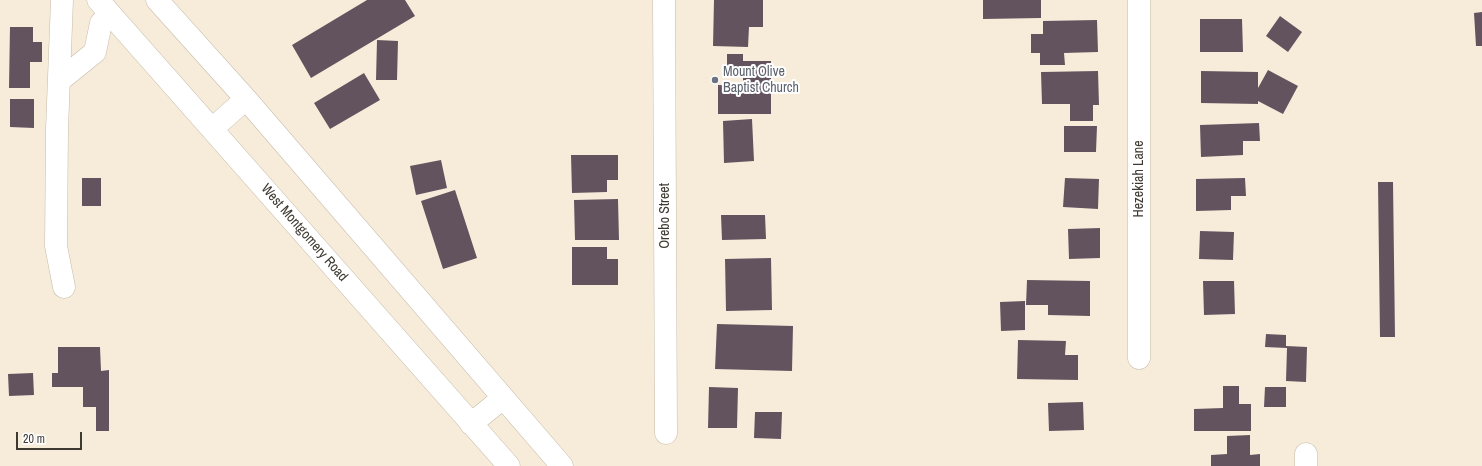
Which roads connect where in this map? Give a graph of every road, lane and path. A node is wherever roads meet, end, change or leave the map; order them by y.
1 (62, 0) edge
2 (157, 0) edge
3 (664, 0) edge
4 (1139, 0) edge
5 (104, 7) edge
6 (59, 81) junction
7 (246, 99) junction
8 (212, 129) junction
9 (64, 287) dead end
10 (1138, 358) dead end
11 (503, 398) junction
12 (471, 424) junction
13 (666, 433) dead end
14 (509, 466) edge
15 (562, 466) edge

1 - 6 main road
2 - 7 main road
3 - 13 main road, Orebo Street
4 - 10 main road, Hezekiah Lane
5 - 6 main road
5 - 8 main road, West Montgomery Road
6 - 9 main road
7 - 8 main road
7 - 11 main road
8 - 12 main road, West Montgomery Road
11 - 12 main road
11 - 15 main road
12 - 14 main road, West Montgomery Road

